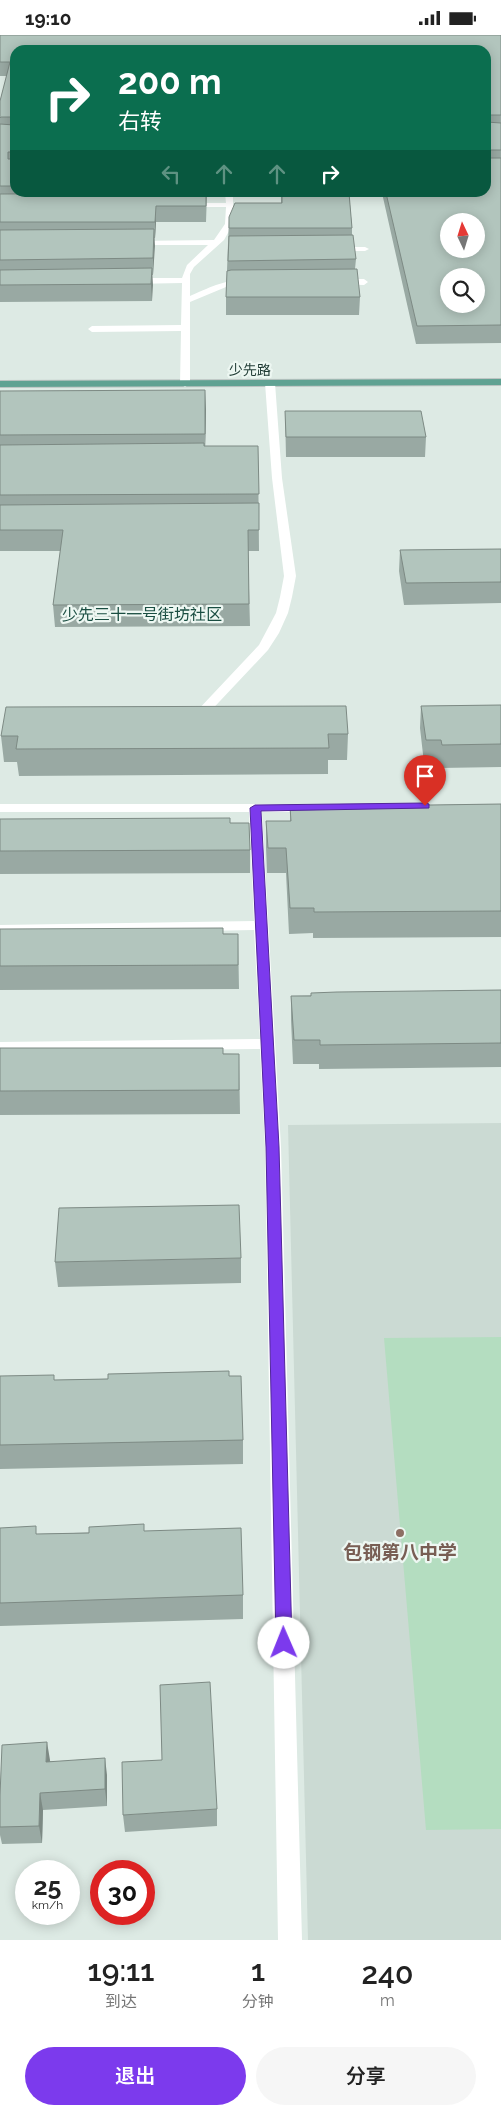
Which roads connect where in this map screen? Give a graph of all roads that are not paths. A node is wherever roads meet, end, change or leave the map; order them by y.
1 (229, 197) edge
2 (179, 205) edge
3 (229, 205) junction
4 (216, 242) junction
5 (128, 243) edge
6 (207, 249) junction
7 (226, 249) edge
8 (325, 249) edge
9 (365, 249) dead end
10 (186, 280) junction
11 (117, 281) edge
12 (325, 282) edge
13 (364, 282) dead end
14 (258, 283) edge
15 (186, 301) junction
16 (186, 328) junction
17 (92, 329) dead end
18 (270, 383) junction
19 (501, 383) edge
20 (0, 384) edge
21 (185, 384) junction
22 (200, 715) edge
23 (324, 807) edge
24 (0, 808) edge
25 (255, 808) junction
26 (261, 925) junction
27 (0, 930) edge
28 (268, 1044) junction
29 (0, 1047) edge
30 (290, 1940) edge

1 - 3 street
2 - 3 street
3 - 4 street
4 - 5 street
4 - 6 street
6 - 7 street
6 - 10 street
8 - 9 street
10 - 11 street
10 - 15 street
12 - 13 street
14 - 15 street
15 - 16 street
16 - 17 street
16 - 21 street
18 - 19 main road, 少先路
18 - 21 main road, 少先路
18 - 22 street
20 - 21 main road, 少先路
23 - 25 street
24 - 25 street
25 - 26 street
26 - 27 street
26 - 28 street
28 - 29 street
28 - 30 street

